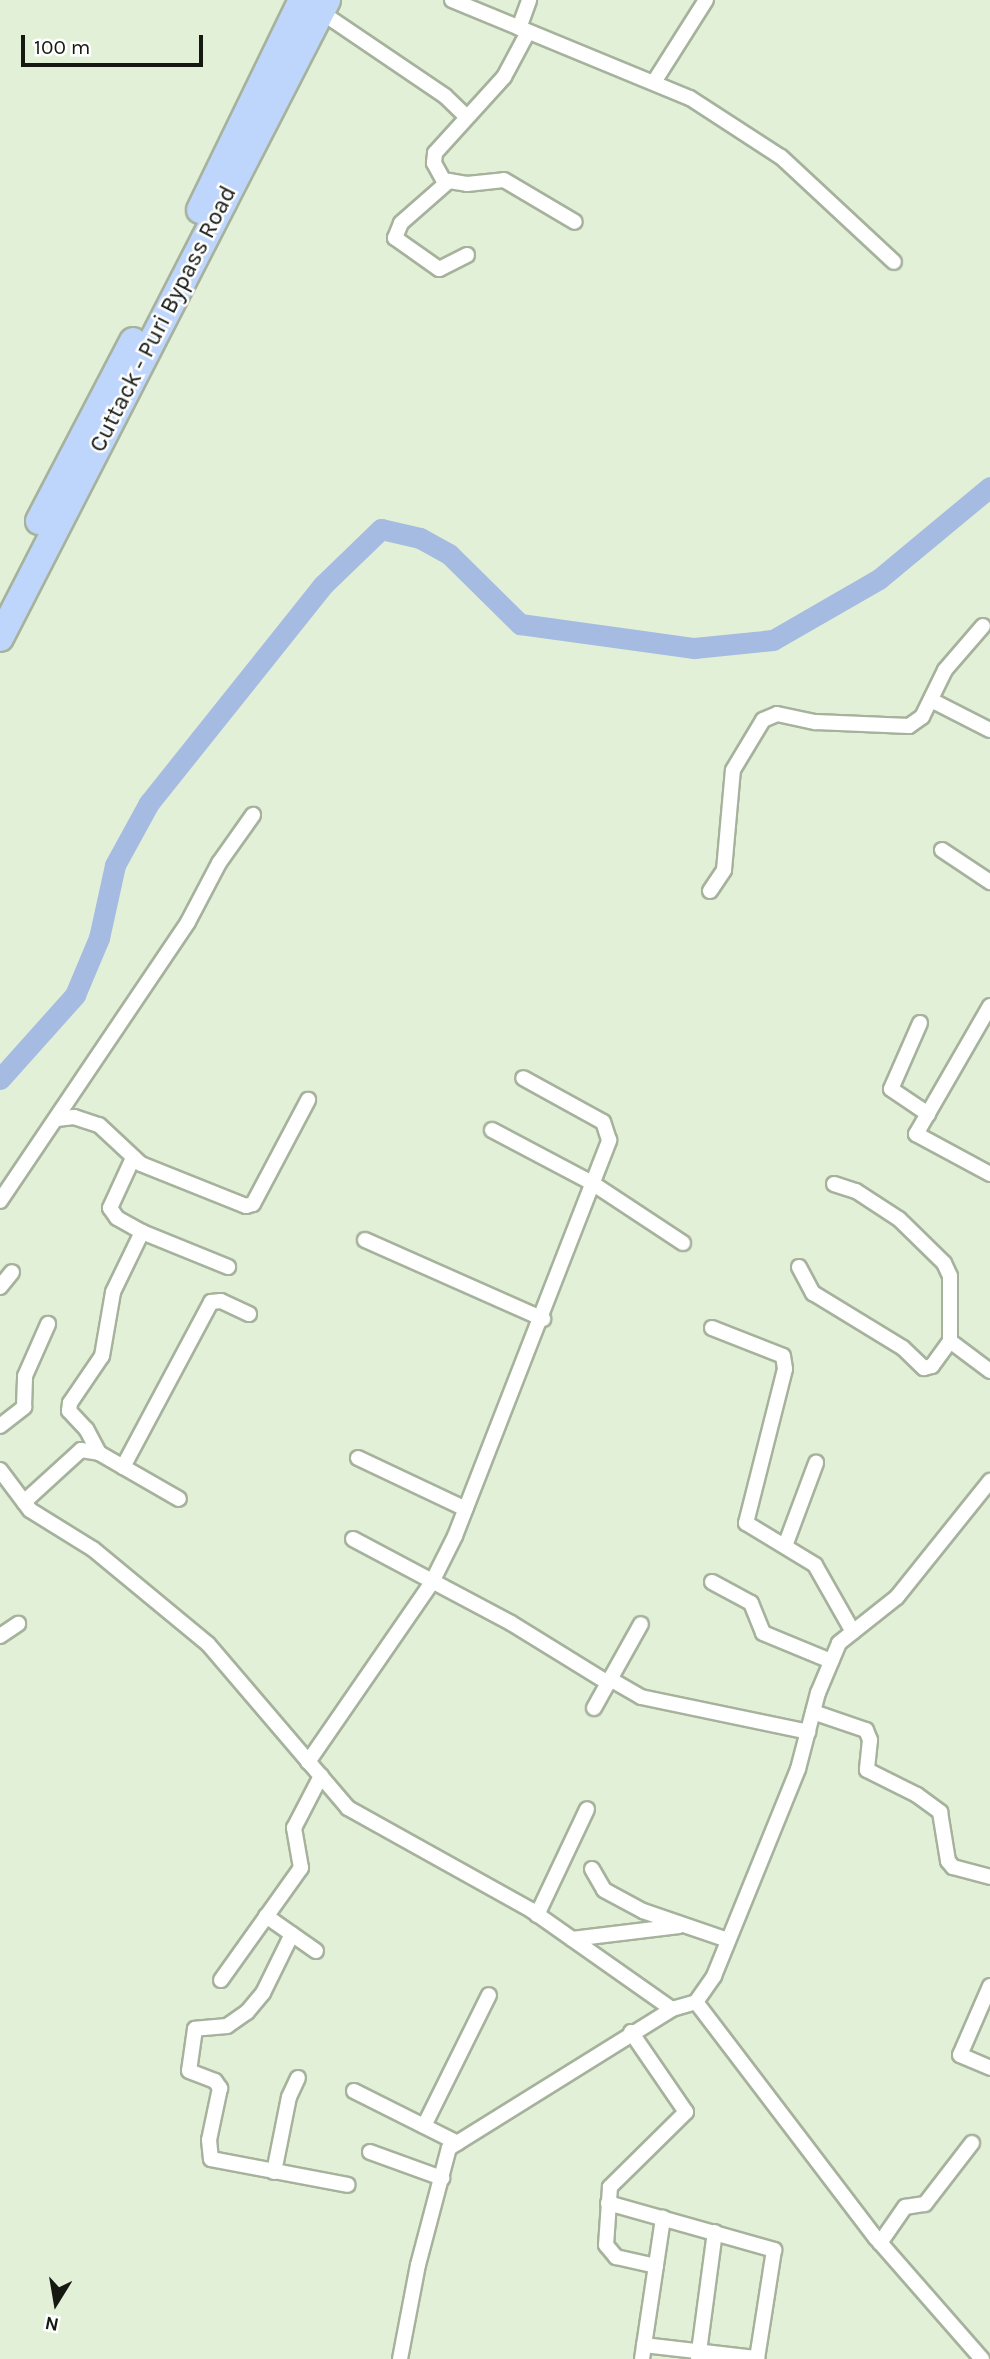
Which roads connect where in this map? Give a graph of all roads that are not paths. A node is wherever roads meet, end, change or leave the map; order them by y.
1 (452, 0) edge
2 (529, 0) edge
3 (706, 0) edge
4 (316, 4) edge
5 (523, 30) junction
6 (654, 82) junction
7 (466, 116) junction
8 (445, 183) junction
9 (575, 222) dead end
10 (467, 255) dead end
11 (894, 262) dead end
12 (0, 597) edge
13 (983, 626) dead end
14 (0, 638) edge
15 (931, 700) junction
16 (990, 730) edge
17 (253, 815) dead end
18 (942, 850) dead end
19 (990, 882) edge
20 (710, 891) dead end
21 (990, 1005) edge
22 (920, 1023) dead end
23 (523, 1078) dead end
24 (308, 1100) dead end
25 (928, 1114) junction
26 (57, 1119) junction
27 (492, 1130) dead end
28 (133, 1158) junction
29 (990, 1174) edge
30 (592, 1183) junction
31 (834, 1184) dead end
32 (0, 1200) edge
33 (142, 1233) junction
34 (365, 1240) dead end
35 (683, 1243) dead end
36 (228, 1267) dead end
37 (799, 1267) dead end
38 (12, 1272) dead end
39 (0, 1287) edge
40 (248, 1314) dead end
41 (543, 1319) junction
42 (48, 1324) dead end
43 (712, 1328) dead end
44 (950, 1341) junction
45 (990, 1371) edge
46 (0, 1426) edge
47 (99, 1453) junction
48 (358, 1458) dead end
49 (816, 1463) dead end
50 (123, 1467) junction
51 (0, 1470) edge
52 (990, 1481) edge
53 (179, 1499) dead end
54 (24, 1502) junction
55 (466, 1509) junction
56 (353, 1539) dead end
57 (785, 1546) junction
58 (432, 1582) junction
59 (712, 1582) dead end
60 (18, 1624) dead end
61 (641, 1624) dead end
62 (853, 1632) junction
63 (0, 1636) edge
64 (831, 1661) junction
65 (609, 1681) junction
66 (594, 1708) dead end
67 (813, 1712) junction
68 (808, 1732) junction
69 (308, 1762) junction
70 (321, 1776) junction
71 (587, 1809) dead end
72 (592, 1869) dead end
73 (990, 1877) edge
74 (537, 1915) junction
75 (267, 1916) junction
76 (684, 1925) junction
77 (292, 1934) junction
78 (572, 1939) junction
79 (728, 1940) junction
80 (316, 1951) dead end
81 (221, 1980) dead end
82 (990, 1986) edge
83 (489, 1995) dead end
84 (696, 2002) junction
85 (672, 2009) junction
86 (631, 2032) junction
87 (990, 2068) edge
88 (298, 2078) dead end
89 (354, 2091) dead end
90 (424, 2126) junction
91 (458, 2143) junction
92 (972, 2143) dead end
93 (370, 2152) dead end
94 (274, 2172) junction
95 (442, 2178) junction
96 (348, 2185) dead end
97 (608, 2203) junction
98 (663, 2218) junction
99 (716, 2232) junction
100 (880, 2243) junction
101 (656, 2266) junction
102 (643, 2352) edge
103 (698, 2354) edge
104 (757, 2358) edge
105 (400, 2359) edge
106 (982, 2359) edge

1 - 5 street
2 - 5 street
3 - 6 street
4 - 7 street
4 - 12 highway, Cuttack - Puri Bypass Road
4 - 14 highway, Cuttack - Puri Bypass Road
5 - 6 street
5 - 7 street
6 - 11 street
7 - 8 street
8 - 9 street
8 - 10 street
13 - 15 street
15 - 16 street
15 - 20 street
17 - 26 street
18 - 19 street
21 - 25 street
22 - 25 street
23 - 30 street
24 - 28 street
25 - 29 street
26 - 28 street
26 - 32 street
27 - 30 street
28 - 33 street
30 - 35 street
30 - 41 street
31 - 44 street
33 - 36 street
33 - 47 street
34 - 41 street
37 - 44 street
38 - 39 street
40 - 50 street
41 - 55 street
42 - 46 street
43 - 57 street
44 - 45 street
47 - 50 street
47 - 54 street
48 - 55 street
49 - 57 street
50 - 53 street
51 - 54 street
52 - 62 street
54 - 69 street
55 - 58 street
56 - 58 street
57 - 62 street
58 - 65 street
58 - 69 street
59 - 64 street
60 - 63 street
61 - 65 street
62 - 64 street
64 - 67 street
65 - 66 street
65 - 68 street
67 - 68 street
67 - 73 street
68 - 79 street
69 - 70 street
70 - 74 street
70 - 75 street
71 - 74 street
72 - 76 street
74 - 78 street
75 - 77 street
75 - 81 street
76 - 78 street
76 - 79 street
77 - 80 street
77 - 94 street
78 - 85 street
79 - 84 street
82 - 87 street
83 - 90 street
84 - 85 street
84 - 100 street
85 - 86 street
86 - 91 street
86 - 97 street
88 - 94 street
89 - 90 street
90 - 91 street
91 - 95 street
92 - 100 street
93 - 95 street
94 - 96 street
95 - 105 street
97 - 98 street
97 - 101 street
98 - 99 street
98 - 101 street
99 - 103 street
99 - 104 street
100 - 106 street
101 - 102 street
102 - 103 street
103 - 104 street

